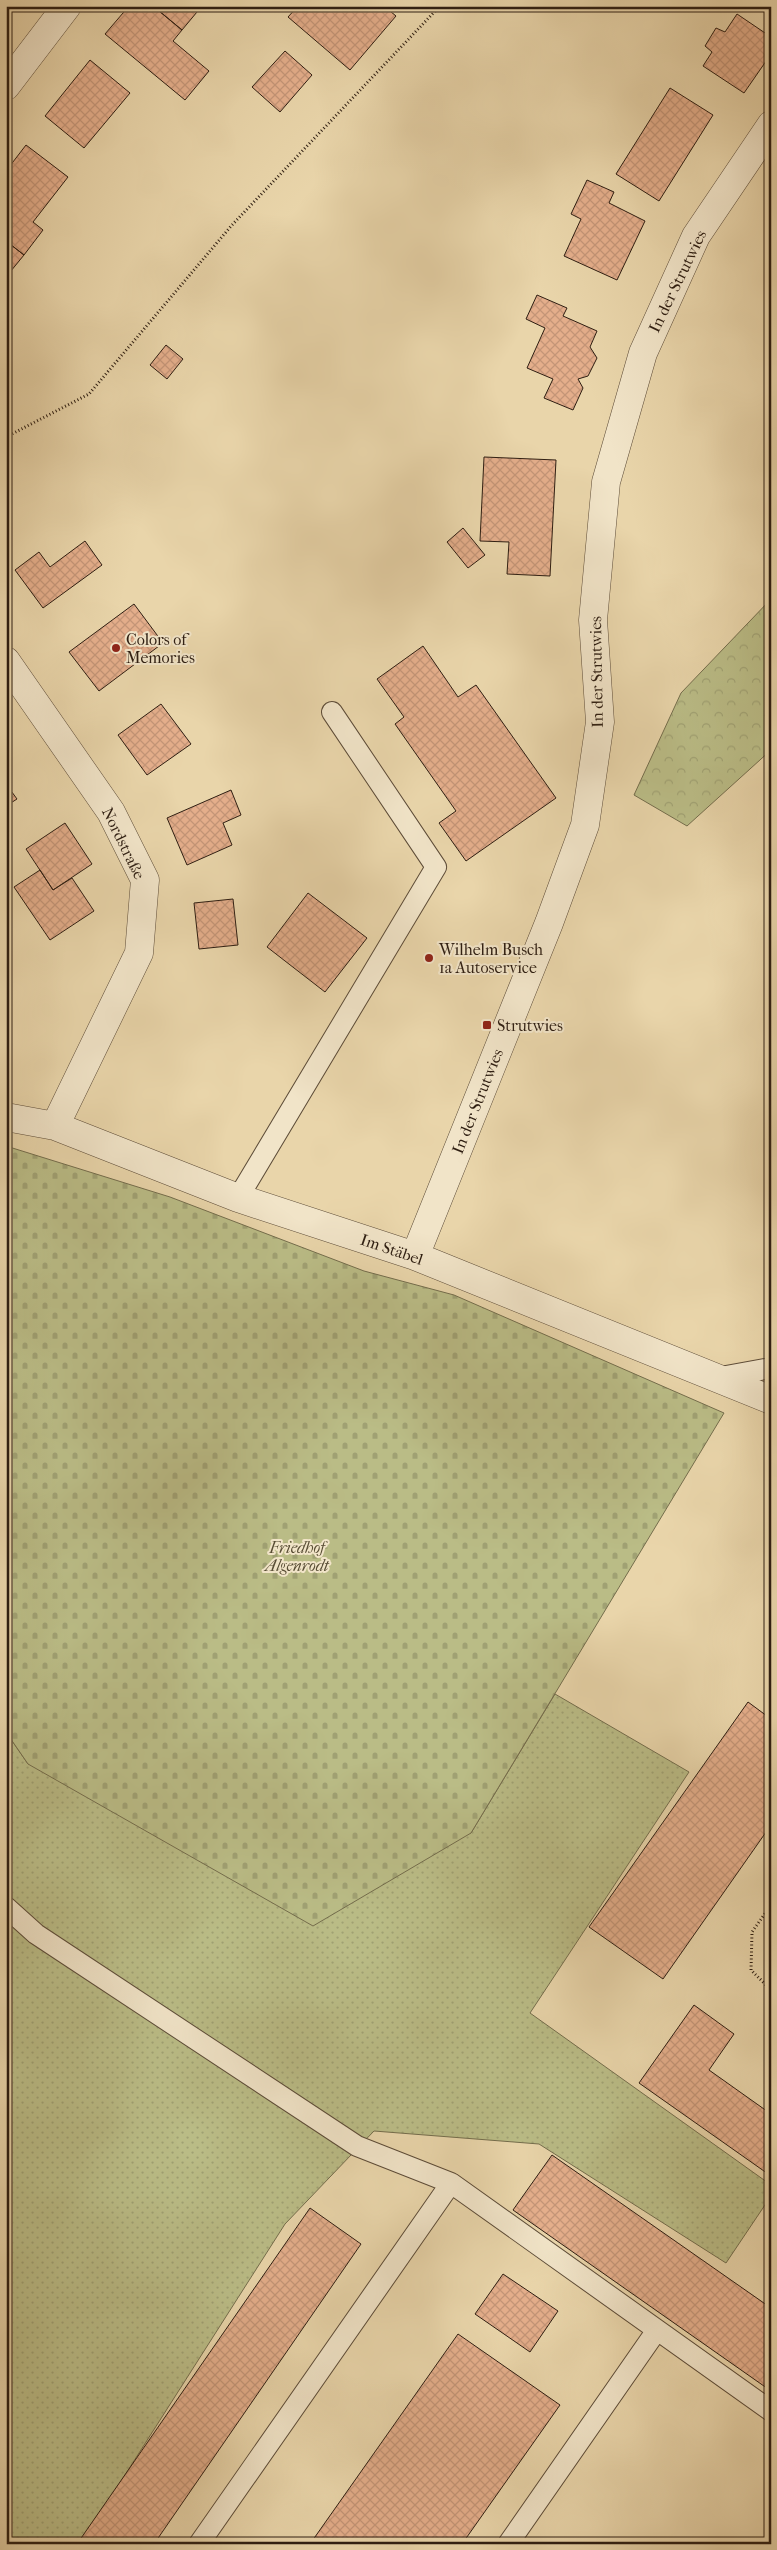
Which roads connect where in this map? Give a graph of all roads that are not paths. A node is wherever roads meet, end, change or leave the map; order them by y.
1 (67, 6) edge
2 (6, 86) edge
3 (771, 125) edge
4 (6, 661) edge
5 (332, 712) dead end
6 (6, 1117) edge
7 (55, 1126) junction
8 (238, 1198) junction
9 (414, 1256) junction
10 (771, 1368) edge
11 (716, 1378) junction
12 (771, 1400) edge
13 (6, 1907) edge
14 (451, 2183) junction
15 (657, 2330) junction
16 (771, 2411) edge
17 (199, 2544) edge
18 (508, 2544) edge

1 - 2 street
3 - 9 street, In der Strutwies
4 - 7 street, Nordstraße
5 - 8 lane
6 - 7 street, Im Stäbel
7 - 8 street, Im Stäbel
8 - 9 street, Im Stäbel
9 - 11 street, Im Stäbel
10 - 11 lane
11 - 12 street, Im Stäbel
13 - 14 lane
14 - 15 lane
14 - 17 lane
15 - 16 lane
15 - 18 lane

